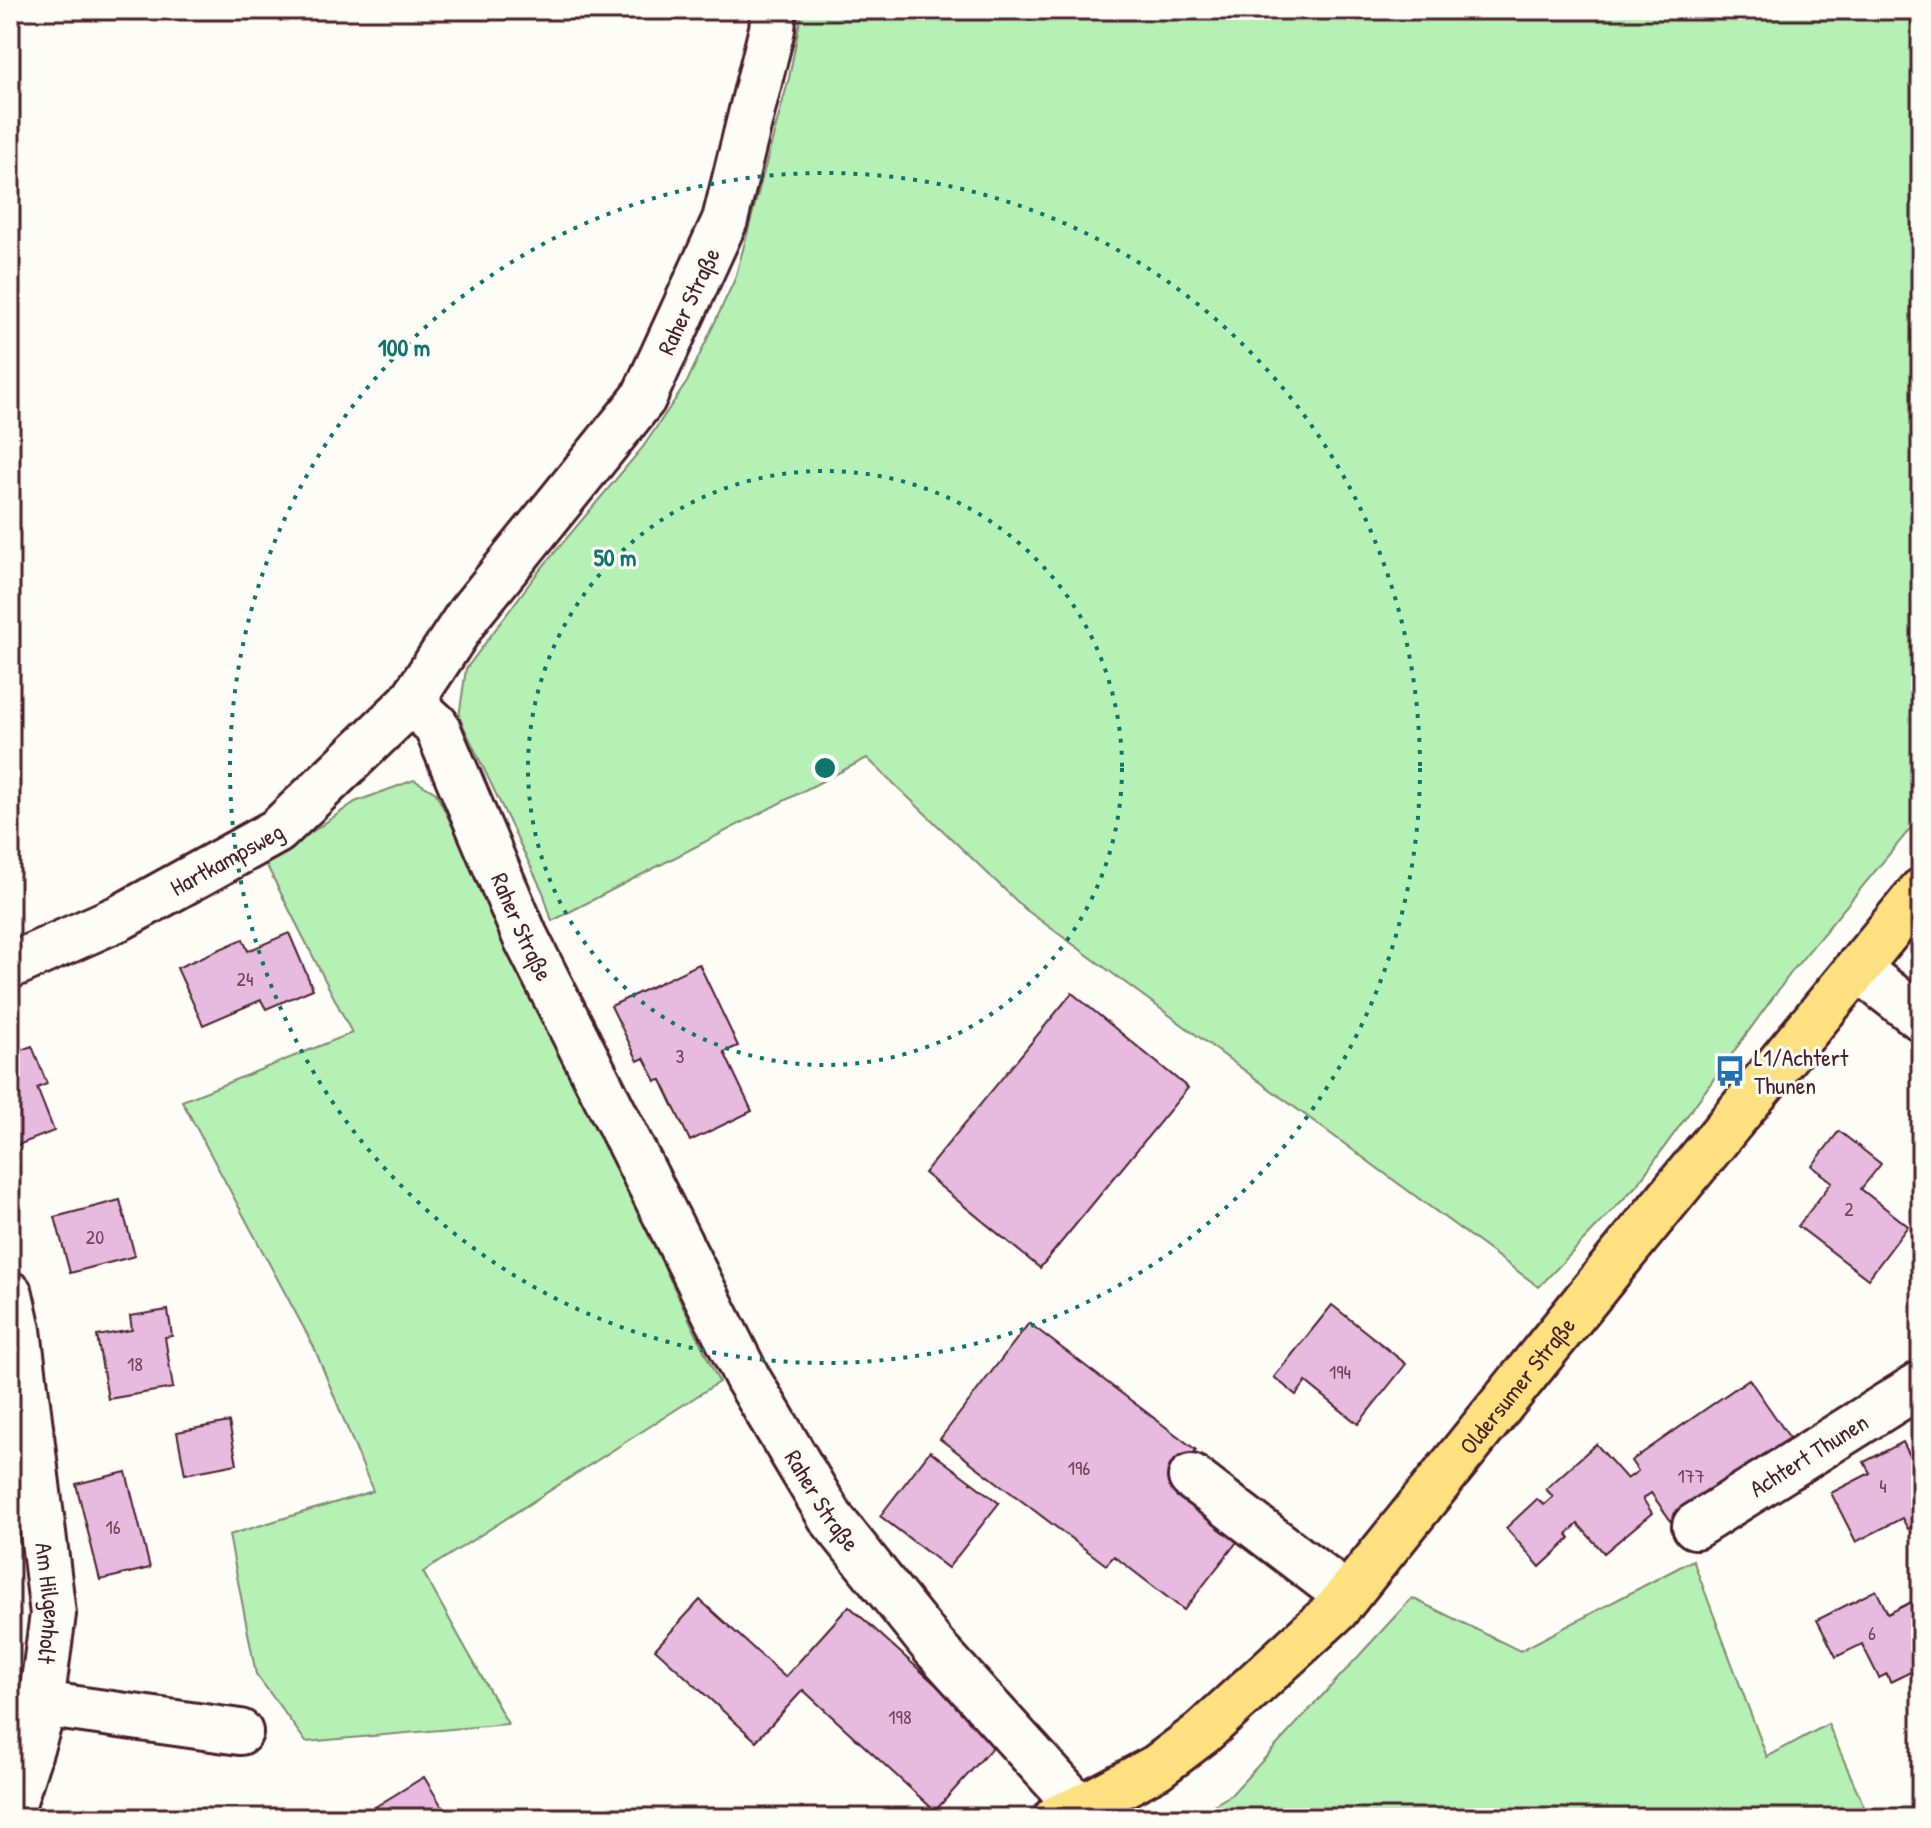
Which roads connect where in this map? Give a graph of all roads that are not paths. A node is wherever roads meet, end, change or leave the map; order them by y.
1 (774, 10) edge
2 (411, 702) junction
3 (1921, 891) edge
4 (10, 966) edge
5 (1857, 968) junction
6 (1921, 1018) edge
7 (10, 1294) edge
8 (1921, 1384) edge
9 (1191, 1477) dead end
10 (1695, 1526) dead end
11 (1347, 1596) junction
12 (41, 1704) junction
13 (240, 1732) dead end
14 (10, 1813) edge
15 (1068, 1813) edge

1 - 2 street, Raher Straße
2 - 4 street, Hartkampsweg
2 - 15 street, Raher Straße
3 - 5 main road, Oldersumer Straße
5 - 6 street
5 - 11 main road, Oldersumer Straße
7 - 12 street, Am Hilgenholt
8 - 10 street, Achtert Thunen
9 - 11 street
11 - 15 main road, Oldersumer Straße
12 - 13 street
12 - 14 street, Am Hilgenholt

